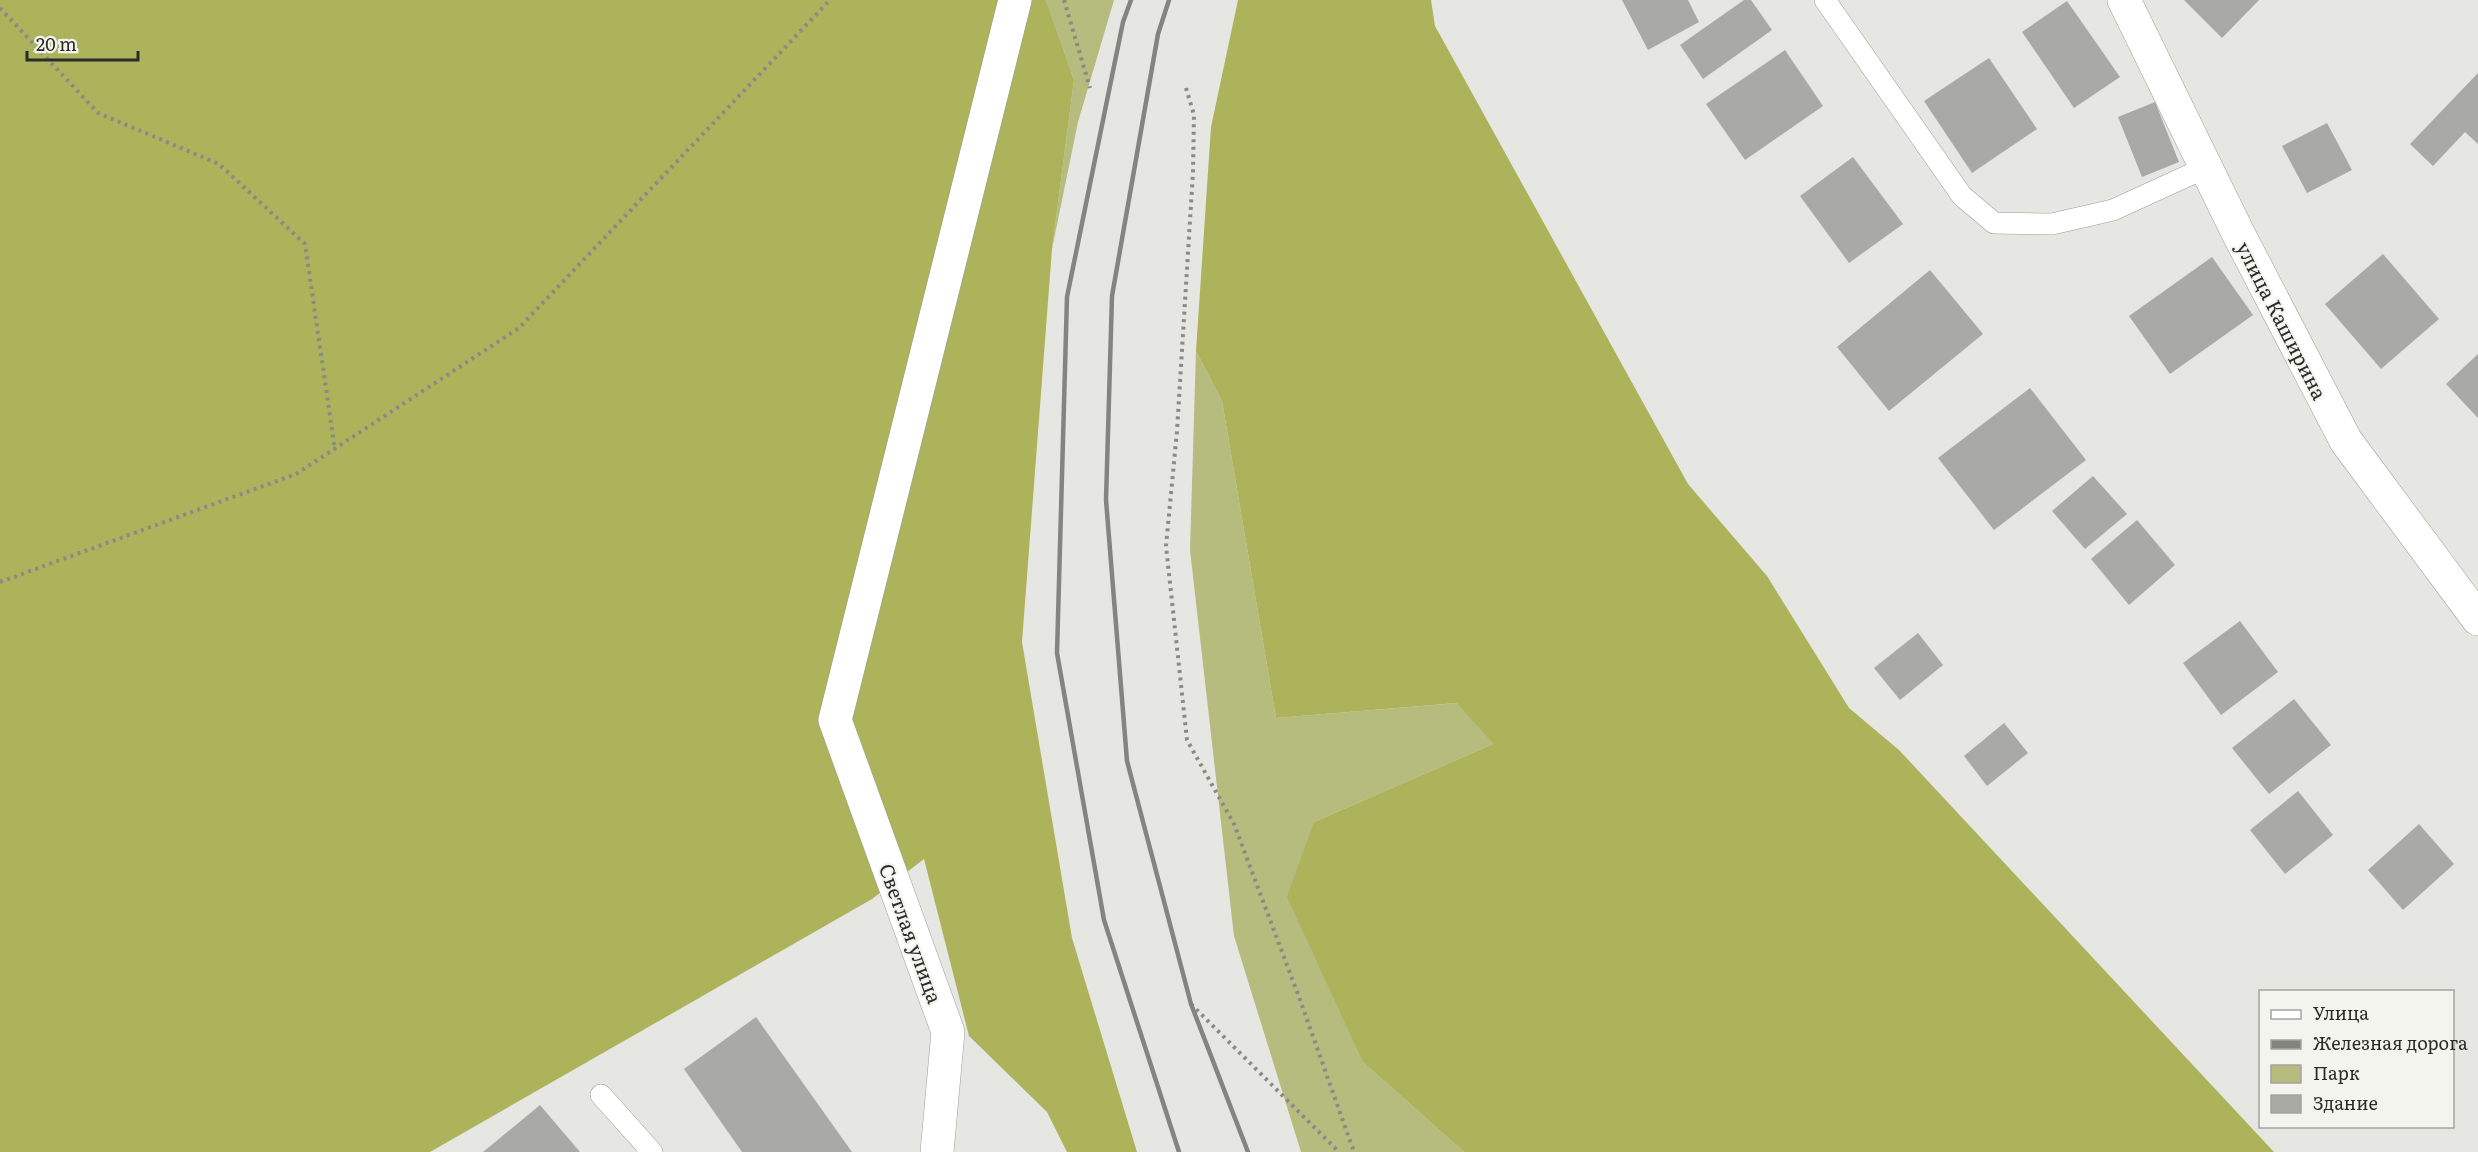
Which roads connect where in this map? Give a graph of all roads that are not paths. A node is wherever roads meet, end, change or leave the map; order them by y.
1 (1015, 0) edge
2 (1825, 0) edge
3 (2124, 0) edge
4 (2207, 167) junction
5 (2478, 619) edge
6 (601, 1095) dead end
7 (652, 1152) edge
8 (937, 1152) edge

1 - 8 street, Светлая улица
2 - 4 lane
3 - 4 street, улица Каширина
4 - 5 street, улица Каширина
6 - 7 lane

